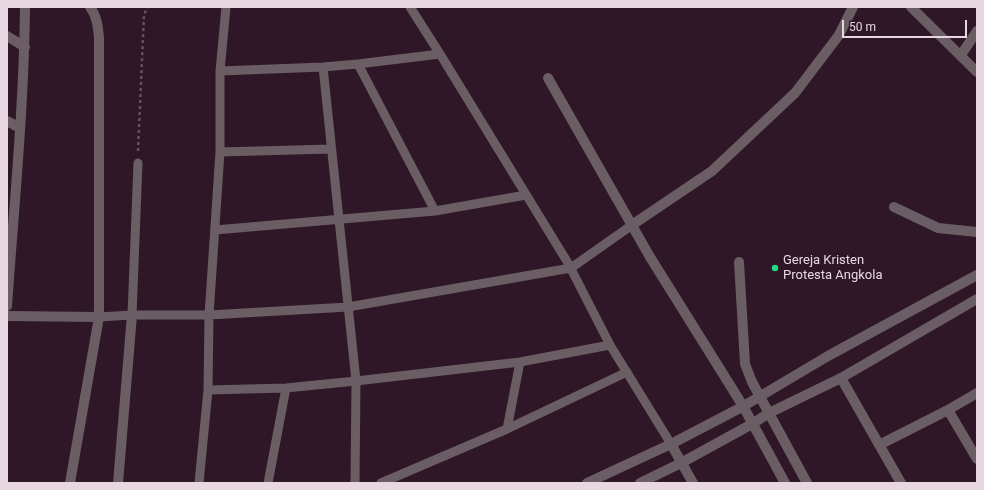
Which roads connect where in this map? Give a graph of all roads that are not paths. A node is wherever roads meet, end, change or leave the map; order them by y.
1 (25, 7) edge
2 (90, 7) edge
3 (226, 7) edge
4 (410, 7) edge
5 (853, 7) edge
6 (911, 7) edge
7 (977, 31) edge
8 (7, 36) edge
9 (25, 47) junction
10 (440, 54) junction
11 (961, 55) junction
12 (358, 64) junction
13 (323, 67) junction
14 (220, 71) junction
15 (977, 72) edge
16 (548, 78) dead end
17 (7, 121) edge
18 (20, 128) junction
19 (332, 149) junction
20 (220, 152) junction
21 (138, 163) road end
22 (526, 195) junction
23 (894, 207) dead end
24 (435, 211) junction
25 (339, 220) junction
26 (632, 225) junction
27 (215, 230) junction
28 (977, 232) edge
29 (739, 262) dead end
30 (571, 268) junction
31 (977, 276) edge
32 (977, 299) edge
33 (7, 306) edge
34 (348, 307) junction
35 (132, 315) junction
36 (209, 315) junction
37 (7, 316) edge
38 (99, 317) junction
39 (610, 345) junction
40 (520, 362) junction
41 (627, 372) junction
42 (841, 378) junction
43 (356, 381) junction
44 (286, 388) junction
45 (208, 390) junction
46 (977, 393) edge
47 (760, 396) junction
48 (743, 406) junction
49 (948, 410) junction
50 (769, 413) junction
51 (752, 424) junction
52 (507, 429) junction
53 (671, 444) junction
54 (879, 445) junction
55 (977, 459) edge
56 (682, 463) junction
57 (70, 483) edge
58 (118, 483) edge
59 (199, 483) edge
60 (268, 483) edge
61 (355, 483) edge
62 (381, 483) edge
63 (587, 483) edge
64 (640, 483) edge
65 (693, 483) edge
66 (785, 483) edge
67 (807, 483) edge
68 (901, 483) edge

1 - 9 street
2 - 38 street
3 - 14 lane
4 - 10 lane
5 - 26 street
6 - 11 street
7 - 11 street
8 - 9 street
9 - 18 street
10 - 12 lane
10 - 22 lane
11 - 15 street
12 - 13 lane
12 - 24 lane
13 - 14 lane
13 - 19 lane
14 - 20 lane
16 - 26 street
17 - 18 street
18 - 33 street
19 - 20 lane
19 - 25 lane
20 - 27 lane
21 - 35 lane
22 - 24 lane
22 - 30 lane
23 - 28 street
24 - 25 lane
25 - 27 lane
25 - 34 lane
26 - 30 lane
26 - 48 street
27 - 36 lane
29 - 47 street
30 - 34 lane
30 - 39 lane
31 - 47 street
32 - 42 street
34 - 36 lane
34 - 43 lane
35 - 36 lane
35 - 38 lane
35 - 58 street
36 - 45 lane
37 - 38 street
38 - 57 street
39 - 40 lane
39 - 41 lane
40 - 43 lane
40 - 52 lane
41 - 52 lane
41 - 53 lane
42 - 50 street
42 - 54 street
43 - 44 lane
43 - 61 lane
44 - 45 lane
44 - 60 lane
45 - 59 lane
46 - 49 street
47 - 48 street
47 - 50 street
48 - 51 street
48 - 53 street
49 - 54 street
49 - 55 street
50 - 51 street
50 - 67 street
51 - 56 street
51 - 66 street
52 - 62 lane
53 - 56 street
53 - 63 street
54 - 68 street
56 - 64 street
56 - 65 street

